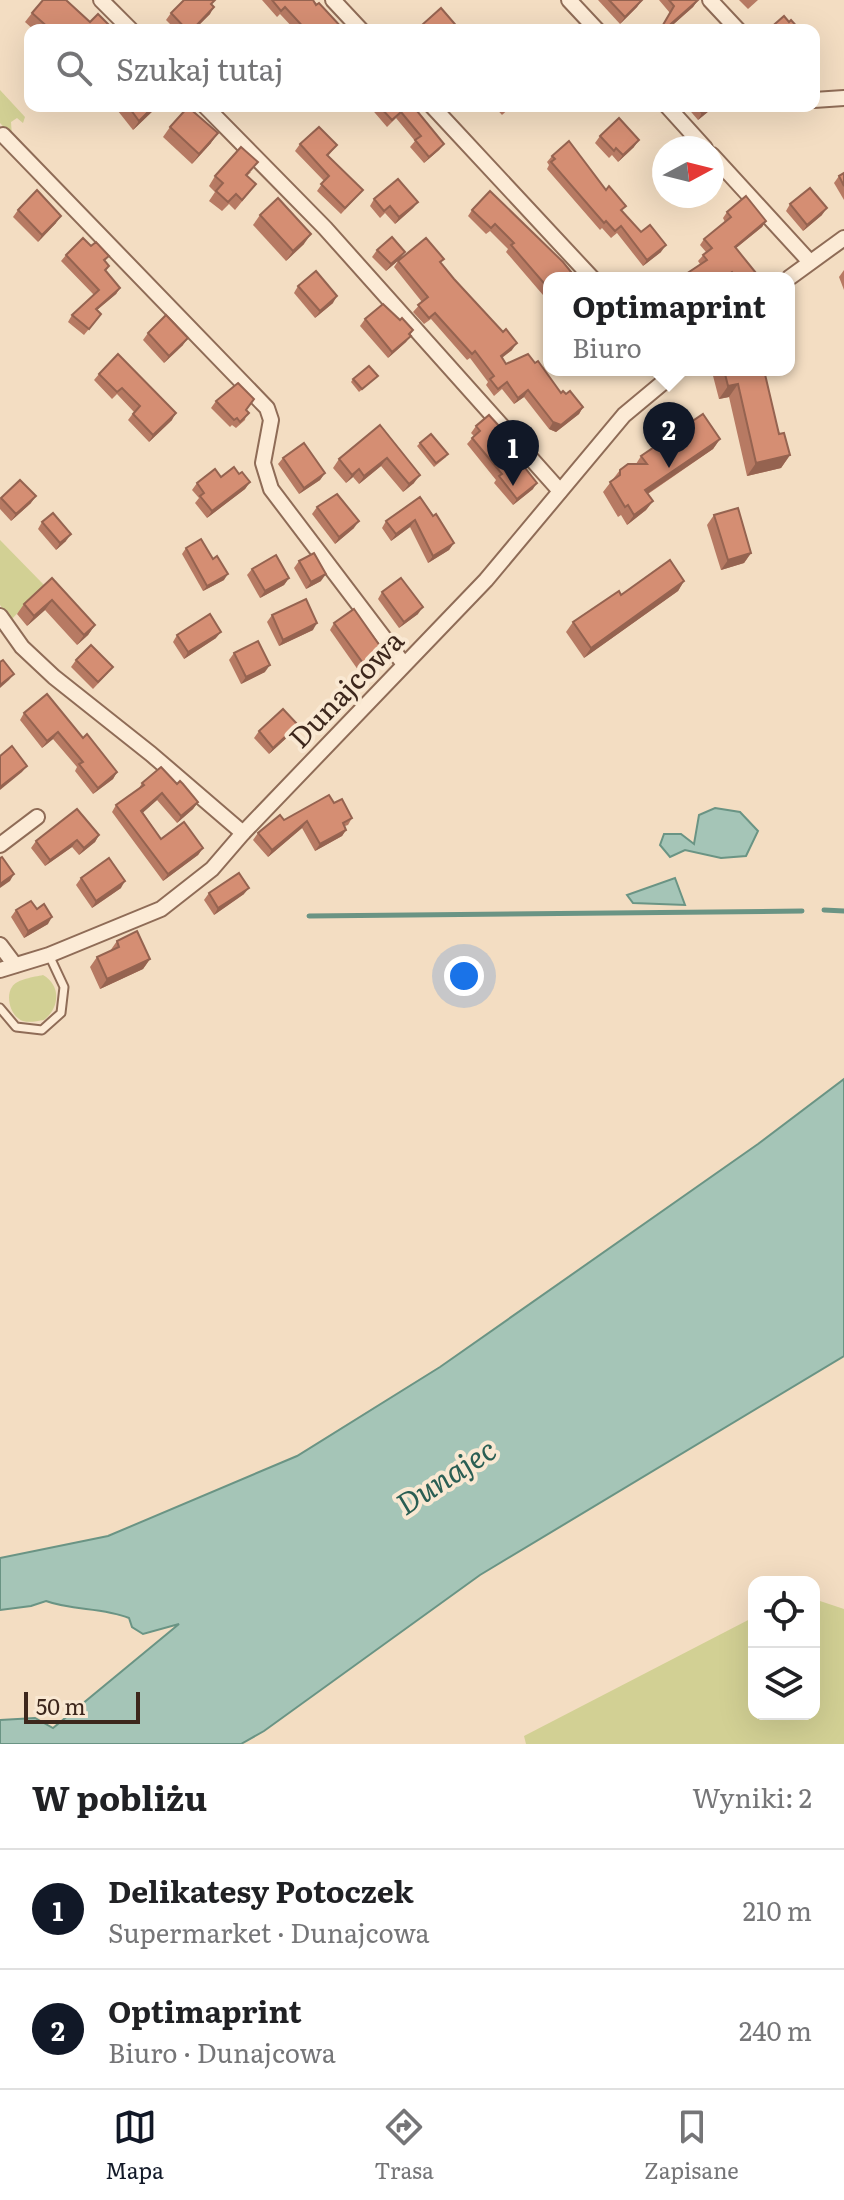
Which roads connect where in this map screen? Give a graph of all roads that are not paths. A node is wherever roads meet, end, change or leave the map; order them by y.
1 (101, 0) edge
2 (333, 0) edge
3 (569, 0) edge
4 (710, 0) edge
5 (125, 24) edge
6 (355, 24) edge
7 (591, 24) edge
8 (732, 24) edge
9 (844, 98) edge
10 (820, 100) edge
11 (211, 112) edge
12 (438, 112) edge
13 (672, 112) edge
14 (3, 135) dead end
15 (694, 136) edge
16 (724, 168) edge
17 (844, 238) edge
18 (810, 262) junction
19 (586, 272) edge
20 (795, 273) edge
21 (668, 376) edge
22 (560, 491) junction
23 (0, 616) edge
24 (403, 663) junction
25 (37, 817) dead end
26 (243, 833) junction
27 (0, 845) edge
28 (0, 945) edge
29 (49, 955) junction
30 (7, 968) edge
31 (0, 1008) edge

1 - 5 street
2 - 6 street
3 - 7 street
4 - 8 street
9 - 10 street
11 - 22 street
12 - 19 street
13 - 15 street
14 - 24 street
16 - 18 street
17 - 18 street
18 - 20 street
21 - 22 street, Dunajcowa
22 - 24 street, Dunajcowa
23 - 26 street
24 - 26 street, Dunajcowa
25 - 27 street
26 - 29 street, Dunajcowa
28 - 30 street
29 - 30 street, Dunajcowa
29 - 31 lane

